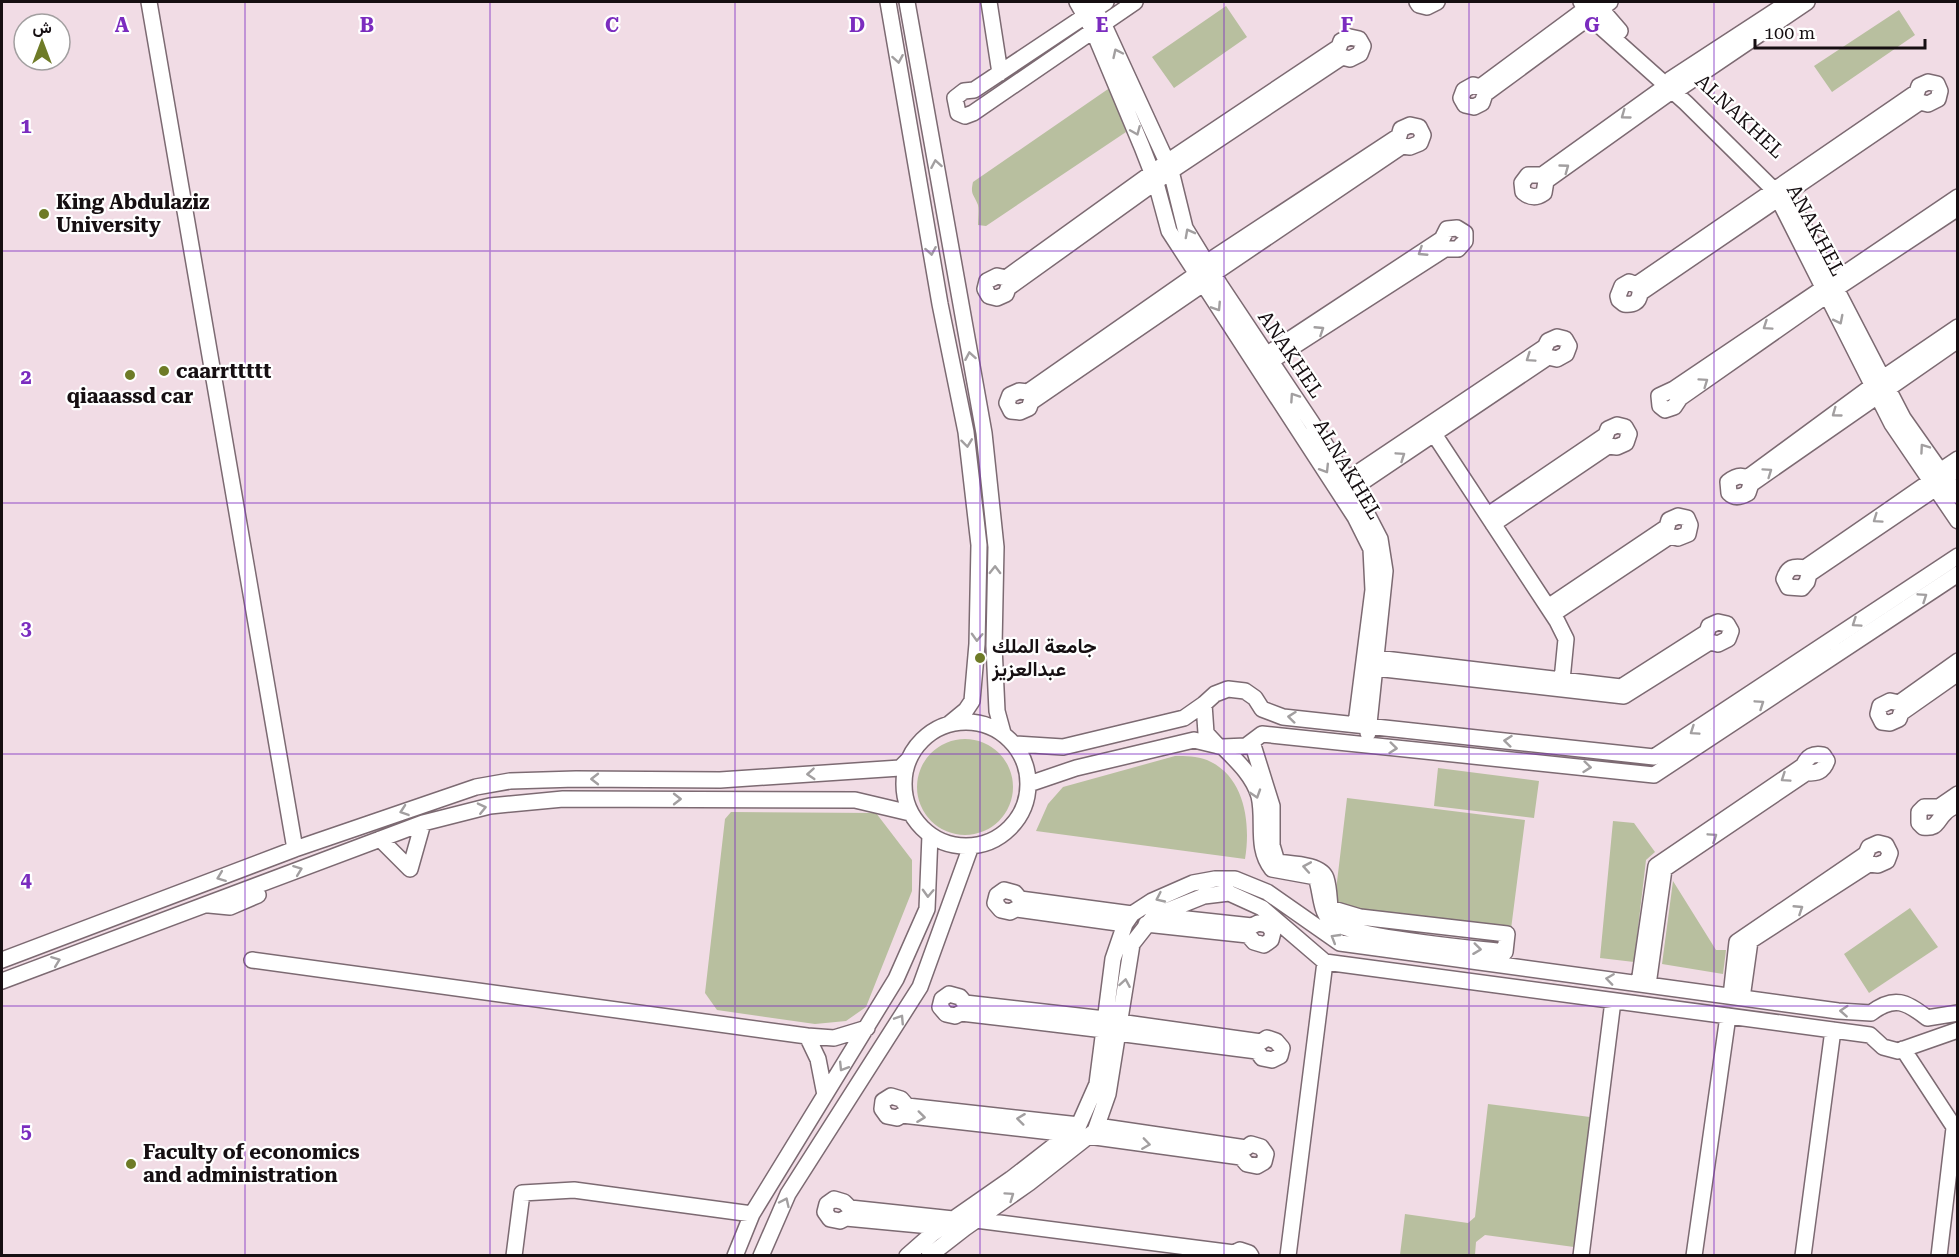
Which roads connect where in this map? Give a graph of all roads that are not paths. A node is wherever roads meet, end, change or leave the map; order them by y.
1 (149, 2) edge
2 (888, 2) edge
3 (907, 2) edge
4 (988, 2) edge
5 (999, 2) edge
6 (1077, 2) edge
7 (1135, 2) edge
8 (1417, 2) edge
9 (1437, 2) edge
10 (1789, 2) edge
11 (1807, 2) edge
12 (1594, 5) edge
13 (1093, 7) edge
14 (1098, 27) junction
15 (1004, 70) junction
16 (1672, 86) junction
17 (1169, 166) junction
18 (1154, 178) junction
19 (1780, 192) junction
20 (1958, 197) edge
21 (1958, 208) edge
22 (1205, 274) junction
23 (1830, 288) junction
24 (1958, 327) edge
25 (1958, 340) edge
26 (1269, 358) junction
27 (1880, 387) junction
28 (1434, 434) junction
29 (1958, 459) edge
30 (1942, 478) edge
31 (1350, 485) junction
32 (1958, 496) edge
33 (1491, 520) junction
34 (1958, 521) edge
35 (1958, 555) edge
36 (1958, 574) edge
37 (1550, 610) junction
38 (1958, 661) edge
39 (1376, 663) junction
40 (1958, 673) edge
41 (1562, 680) junction
42 (1204, 705) junction
43 (1262, 709) junction
44 (949, 724) junction
45 (1363, 724) junction
46 (1003, 733) junction
47 (1257, 738) junction
48 (1015, 744) junction
49 (1367, 745) junction
50 (1221, 747) junction
51 (908, 760) junction
52 (841, 767) junction
53 (1029, 784) junction
54 (1958, 794) edge
55 (843, 804) junction
56 (1958, 804) edge
57 (910, 813) junction
58 (423, 823) junction
59 (930, 835) junction
60 (380, 839) junction
61 (971, 846) junction
62 (295, 849) junction
63 (1129, 919) junction
64 (1150, 920) junction
65 (2, 960) edge
66 (252, 960) dead end
67 (1325, 962) junction
68 (2, 981) edge
69 (1643, 984) junction
70 (1666, 987) junction
71 (1742, 998) junction
72 (1613, 1001) junction
73 (1657, 1006) junction
74 (1871, 1013) junction
75 (1921, 1013) junction
76 (1958, 1013) edge
77 (1733, 1017) junction
78 (1111, 1026) junction
79 (867, 1028) junction
80 (1833, 1030) junction
81 (1958, 1030) edge
82 (1870, 1035) junction
83 (807, 1036) junction
84 (1909, 1047) junction
85 (825, 1095) junction
86 (1083, 1130) junction
87 (1956, 1130) edge
88 (753, 1214) junction
89 (959, 1224) junction
90 (514, 1256) edge
91 (735, 1256) edge
92 (761, 1256) edge
93 (906, 1256) edge
94 (929, 1256) edge
95 (1174, 1256) edge
96 (1251, 1256) edge
97 (1288, 1256) edge
98 (1581, 1256) edge
99 (1694, 1256) edge
100 (1803, 1256) edge
101 (1939, 1256) edge

1 - 62 street
2 -> 44 street
46 -> 3 street
4 - 15 street
5 - 15 street
6 - 13 street, ALNAKHEL
7 - 14 street
8 - 9 street
10 - 16 street
11 - 16 street
12 - 12 street
12 - 16 street, ALNAKHEL
13 - 14 street, ALNAKHEL
13 - 15 street
14 - 15 street
17 -> 14 street, ANAKHEL
14 -> 18 street, ALNAKHEL
16 -> 16 street
16 - 19 street, ALNAKHEL
17 - 17 street
17 - 18 street
22 -> 17 street, ANAKHEL
18 - 18 street
18 - 22 street, ALNAKHEL
19 - 19 street
19 - 19 street
19 - 23 street, ALNAKHEL
20 - 23 street
21 - 23 street
22 - 22 street
22 - 22 street
22 - 26 street, ANAKHEL
22 -> 45 street, ALNAKHEL
23 -> 23 street
23 - 27 street, ALNAKHEL
24 - 27 street
25 - 27 street
26 -> 26 street
31 -> 26 street, ANAKHEL
27 -> 27 street
27 - 30 street, ALNAKHEL
31 -> 28 street
28 -> 31 street
28 - 33 street
29 - 30 street
30 -> 30 street
30 - 32 street, ALNAKHEL
30 - 34 street
31 - 39 street, ANAKHEL
33 - 33 street
33 - 37 street
35 -> 45 street
49 -> 36 street
37 - 37 street
37 - 41 street
38 - 40 street
39 - 41 street
39 - 41 street
39 - 45 street, ANAKHEL
42 - 43 street
42 - 48 street
42 - 50 street
45 -> 43 street
43 - 47 street
44 - 46 street
44 - 51 street
45 - 49 street, ANAKHEL
46 - 48 street
47 - 49 street
47 - 50 street
50 -> 47 street
48 - 53 street
50 - 53 street
51 - 52 street
51 - 57 street
52 - 55 street
52 -> 62 street
53 - 61 street
54 - 56 street
55 - 57 street
58 -> 55 street
57 - 59 street
58 - 60 street
58 - 60 street
59 - 61 street
59 -> 79 street
68 -> 60 street
92 -> 61 street
62 -> 65 street
63 - 63 street
69 -> 63 street
63 - 78 street
64 - 64 street
64 - 67 street
78 -> 64 street
66 - 83 street
67 - 72 street
67 - 97 street
69 -> 69 street
69 - 70 street
70 - 71 street
70 - 73 street
71 -> 71 street
74 -> 71 street
71 - 77 street
72 - 73 street
72 - 98 street
73 - 77 street
74 - 75 street
74 - 82 street
75 - 76 street
75 - 84 street
77 - 80 street
77 - 99 street
78 - 78 street
78 - 78 street
78 - 86 street
79 - 83 street
79 -> 85 street
80 - 82 street
80 - 100 street
81 - 84 street
82 - 84 street
83 - 85 street
84 - 87 street
85 - 88 street
86 -> 86 street
86 -> 86 street
86 - 89 street
89 -> 86 street
87 - 101 street
88 - 90 street
88 - 91 street
89 - 89 street
89 - 93 street
89 - 94 street
89 - 95 street
89 - 96 street

